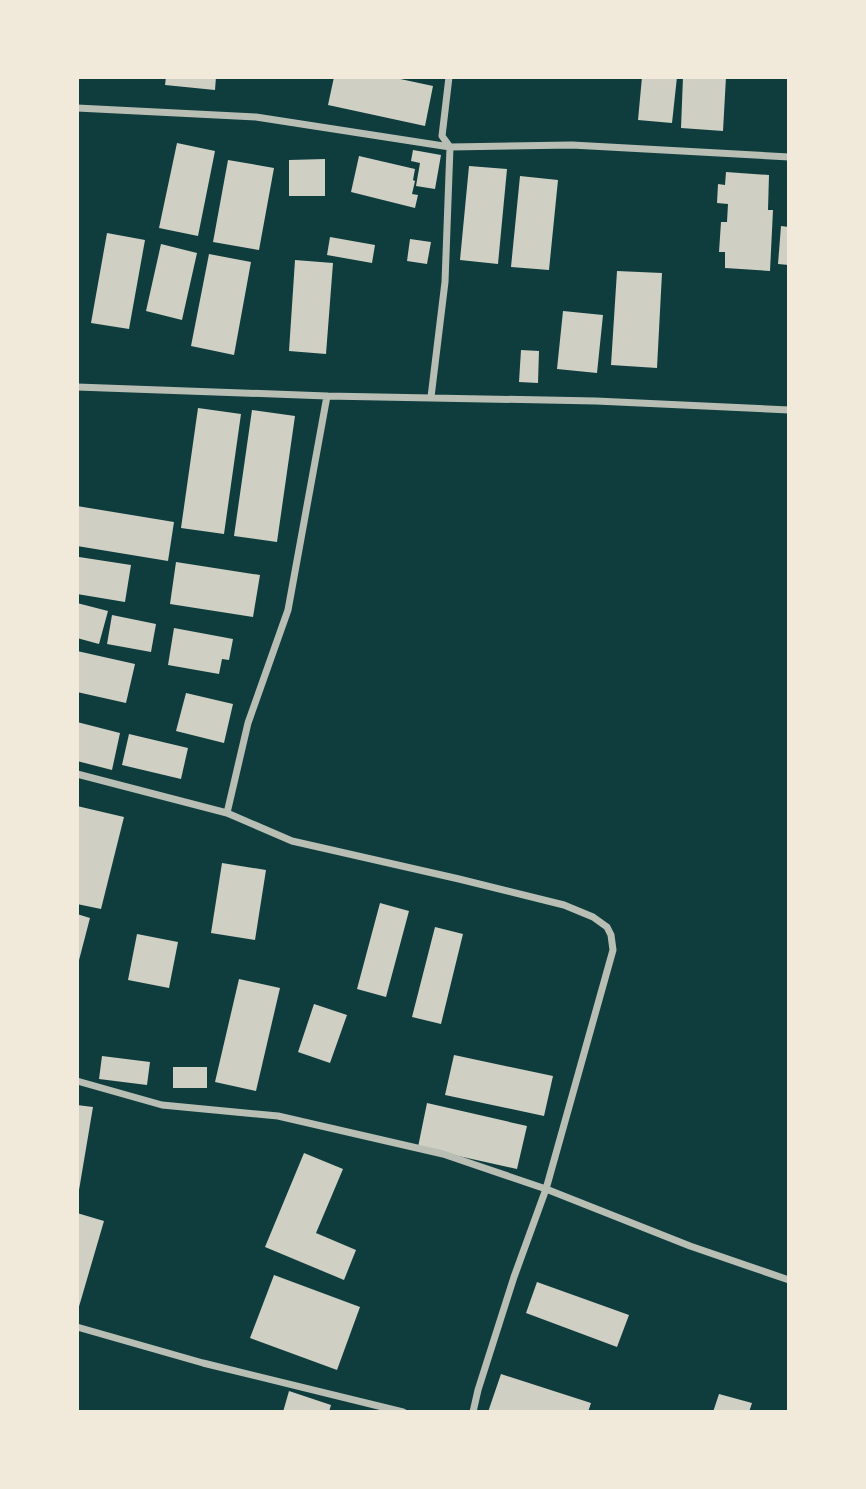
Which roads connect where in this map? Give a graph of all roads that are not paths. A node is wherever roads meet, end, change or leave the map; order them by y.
1 (449, 77) edge
2 (77, 108) edge
3 (450, 146) junction
4 (789, 157) edge
5 (77, 387) edge
6 (327, 396) junction
7 (431, 397) junction
8 (789, 410) edge
9 (77, 774) edge
10 (227, 813) junction
11 (77, 1081) edge
12 (546, 1189) junction
13 (789, 1280) edge
14 (77, 1327) edge
15 (402, 1412) edge
16 (473, 1412) edge

1 - 3 street
2 - 3 street
3 - 4 street
3 - 7 street
5 - 6 street
6 - 7 street
6 - 10 street
7 - 8 street
9 - 10 street
10 - 12 street
11 - 12 street
12 - 13 street
12 - 16 street
14 - 15 street

